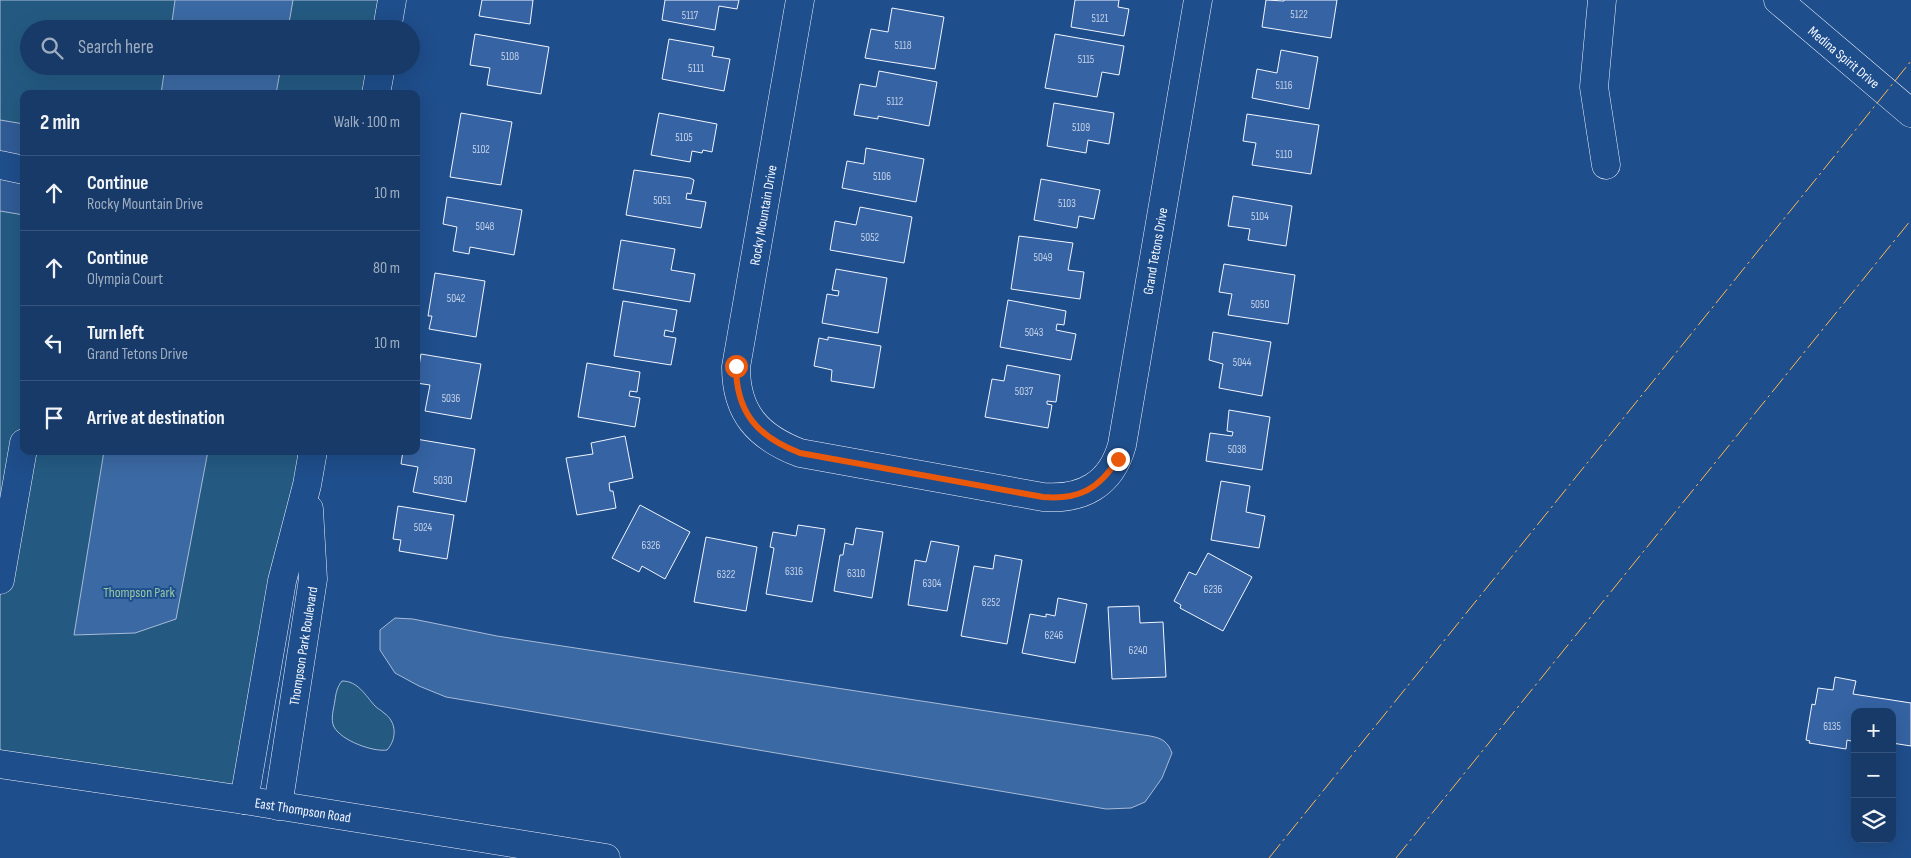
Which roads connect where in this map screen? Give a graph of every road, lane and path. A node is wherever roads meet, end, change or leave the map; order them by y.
1 (392, 0) edge
2 (800, 0) edge
3 (1198, 0) edge
4 (1602, 0) edge
5 (1778, 0) edge
6 (389, 20) edge
7 (379, 75) edge
8 (377, 90) edge
9 (1911, 113) edge
10 (1606, 165) dead end
11 (0, 166) edge
12 (20, 169) edge
13 (22, 455) edge
14 (312, 455) edge
15 (308, 485) junction
16 (1089, 490) joint
17 (0, 580) edge
18 (0, 764) edge
19 (244, 800) junction
20 (278, 806) junction
21 (606, 858) edge

1 - 6 street
2 - 16 street, Rocky Mountain Drive
3 - 16 street, Grand Tetons Drive
4 - 10 street
5 - 9 street, Medina Spirit Drive
7 - 8 street
11 - 12 street
13 - 17 street
14 - 15 street, Thompson Park Boulevard
15 - 19 street, Thompson Park Boulevard
15 - 20 street, Thompson Park Boulevard
18 - 19 street, East Thompson Road
19 - 20 street, East Thompson Road
20 - 21 street, East Thompson Road

